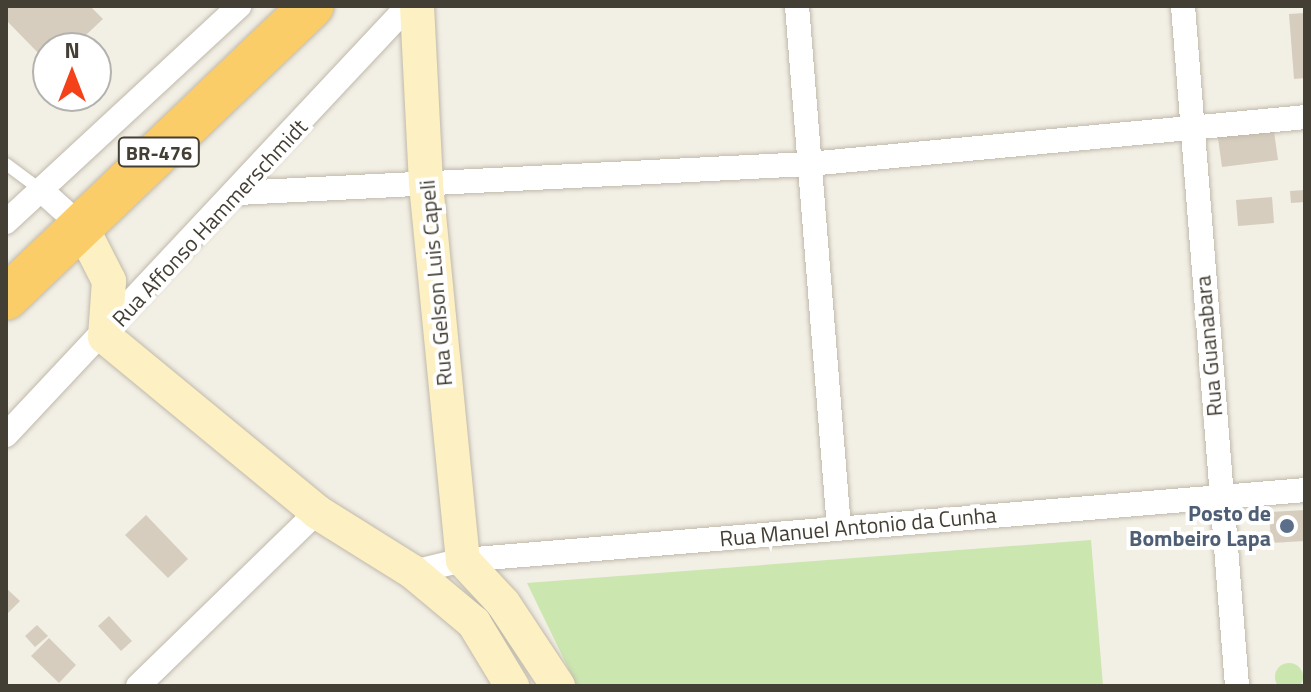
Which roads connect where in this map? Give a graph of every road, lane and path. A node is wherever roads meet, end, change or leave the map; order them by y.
1 (239, 6) edge
2 (312, 6) edge
3 (408, 6) edge
4 (417, 6) edge
5 (797, 6) edge
6 (1183, 6) edge
7 (1305, 117) edge
8 (1191, 127) junction
9 (6, 164) edge
10 (809, 164) junction
11 (426, 184) junction
12 (41, 190) junction
13 (238, 193) junction
14 (6, 222) edge
15 (81, 226) junction
16 (6, 298) edge
17 (105, 337) junction
18 (6, 435) edge
19 (1305, 490) edge
20 (1222, 497) junction
21 (317, 512) junction
22 (839, 528) junction
23 (463, 560) junction
24 (413, 572) junction
25 (509, 684) edge
26 (138, 686) edge
27 (558, 686) edge
28 (1237, 686) edge

1 - 12 street
2 - 15 highway, BR-476
3 - 13 street, Rua Affonso Hammerschmidt
4 - 11 street, Rua Gelson Luis Capeli
5 - 10 street
6 - 8 street, Rua Guanabara
7 - 8 street
8 - 10 street
8 - 20 street, Rua Guanabara
9 - 12 lane
10 - 11 street
10 - 22 street
11 - 13 street
11 - 23 street, Rua Gelson Luis Capeli
12 - 14 street
12 - 15 street
13 - 17 street, Rua Affonso Hammerschmidt
15 - 16 highway, BR-476
15 - 17 street
17 - 18 street, Rua Affonso Hammerschmidt
17 - 21 street
19 - 20 street, Rua Manuel Antonio da Cunha
20 - 22 street, Rua Manuel Antonio da Cunha
20 - 28 street, Rua Guanabara
21 - 24 street
21 - 26 street
22 - 23 street, Rua Manuel Antonio da Cunha
23 - 24 street, Rua Manuel Antonio da Cunha
23 - 27 street
24 - 25 street

